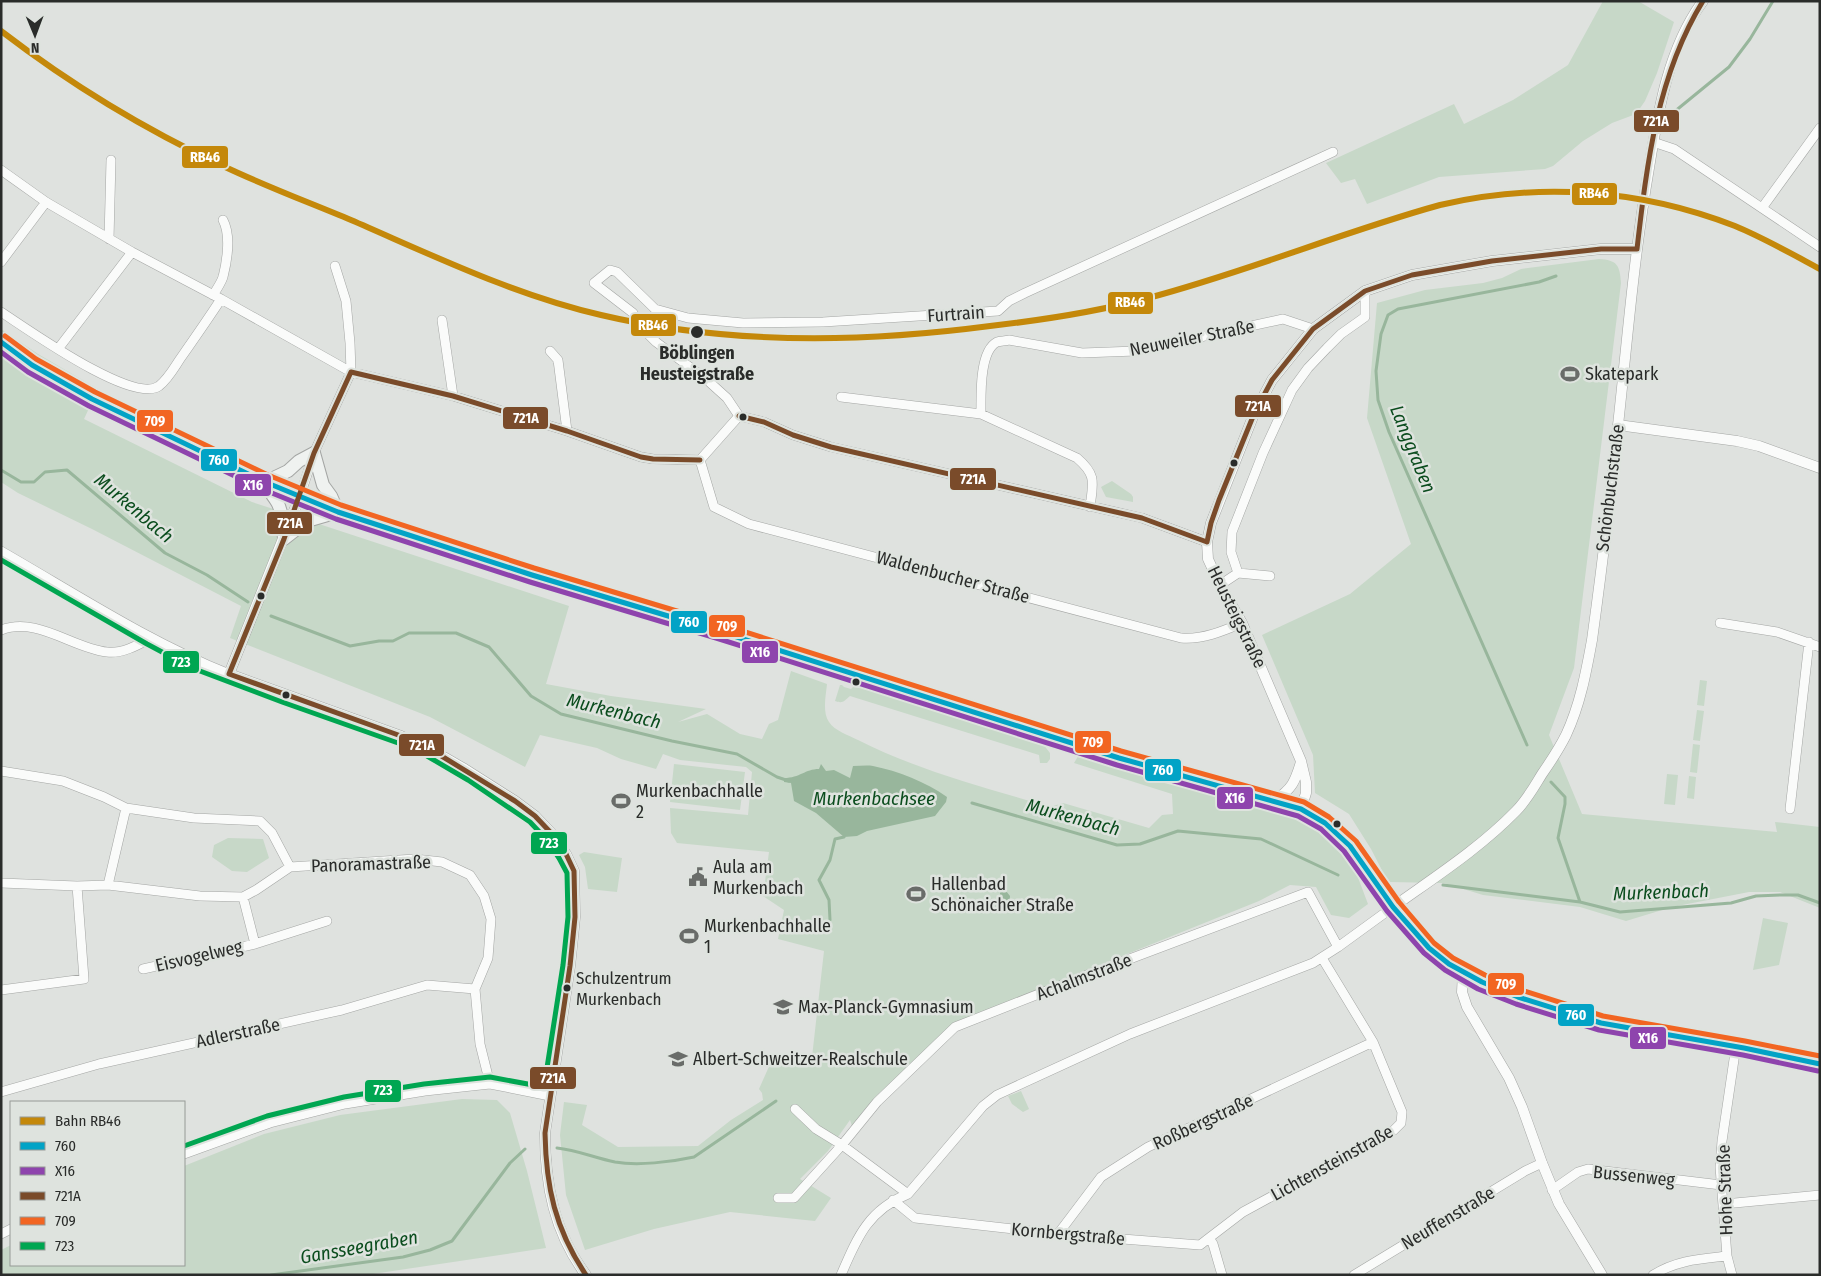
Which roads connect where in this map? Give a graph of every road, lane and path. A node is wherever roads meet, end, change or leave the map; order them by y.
1 (1696, 1) edge
2 (1703, 1) edge
3 (1694, 13) junction
4 (1820, 128) edge
5 (1653, 142) junction
6 (1333, 152) dead end
7 (111, 160) dead end
8 (1, 170) edge
9 (46, 202) junction
10 (1762, 208) junction
11 (222, 220) dead end
12 (109, 238) junction
13 (1820, 247) edge
14 (1637, 249) junction
15 (132, 252) junction
16 (1, 262) edge
17 (335, 266) dead end
18 (1365, 291) junction
19 (217, 297) junction
20 (1, 312) edge
21 (442, 320) dead end
22 (1313, 328) junction
23 (1, 342) edge
24 (58, 349) junction
25 (550, 351) dead end
26 (351, 372) junction
27 (453, 396) junction
28 (841, 397) dead end
29 (981, 414) junction
30 (739, 416) junction
31 (1618, 425) junction
32 (567, 430) junction
33 (314, 453) junction
34 (700, 460) junction
35 (1820, 468) edge
36 (265, 482) junction
37 (300, 496) junction
38 (1090, 506) junction
39 (338, 512) junction
40 (284, 539) junction
41 (1207, 542) junction
42 (1, 551) edge
43 (1238, 572) junction
44 (1270, 576) dead end
45 (1220, 585) junction
46 (1242, 623) junction
47 (1720, 623) dead end
48 (1, 630) edge
49 (151, 638) junction
50 (1809, 642) junction
51 (1820, 647) edge
52 (229, 674) junction
53 (1301, 762) junction
54 (1, 771) edge
55 (1275, 800) junction
56 (126, 808) junction
57 (1301, 809) junction
58 (1790, 809) dead end
59 (290, 867) junction
60 (1, 883) edge
61 (108, 885) junction
62 (78, 886) junction
63 (243, 896) junction
64 (1394, 907) junction
65 (327, 921) dead end
66 (255, 944) junction
67 (1338, 948) junction
68 (1322, 958) junction
69 (143, 968) dead end
70 (1463, 972) junction
71 (475, 989) junction
72 (1, 990) edge
73 (1372, 1042) junction
74 (1736, 1046) junction
75 (1820, 1064) edge
76 (490, 1084) junction
77 (1, 1092) edge
78 (550, 1096) junction
79 (795, 1109) dead end
80 (842, 1144) junction
81 (185, 1154) edge
82 (1542, 1163) junction
83 (1721, 1184) junction
84 (1552, 1190) junction
85 (908, 1194) junction
86 (1820, 1195) edge
87 (778, 1198) dead end
88 (894, 1200) junction
89 (1724, 1204) junction
90 (1058, 1234) junction
91 (1209, 1238) junction
92 (1727, 1256) junction
93 (586, 1275) edge
94 (841, 1275) edge
95 (1222, 1275) edge
96 (1354, 1275) edge
97 (1602, 1275) edge
98 (1653, 1275) edge
99 (1732, 1275) edge

1 - 3 street
2 - 3 street, Schönbuchstraße
3 - 5 street, Schönbuchstraße
4 - 10 street
5 - 10 street
5 - 14 street, Schönbuchstraße
6 - 30 street, Furtrain
7 - 12 street
8 - 9 street
9 - 12 street
9 - 16 street
10 - 13 street
11 - 19 street
12 - 15 street
14 - 18 street
14 - 31 street, Schönbuchstraße
15 - 19 street
15 - 24 street
17 - 26 street
18 - 22 street
18 - 43 street
19 - 24 street
19 - 26 street
20 - 24 street
21 - 27 street
22 - 29 street, Neuweiler Straße
22 - 41 street
23 - 36 main road
25 - 32 street
26 - 27 street
26 - 33 street
27 - 32 street
28 - 29 street
29 - 38 street
30 - 34 street
30 - 38 street, Heusteigstraße
31 - 35 street
31 - 64 street, Schönbuchstraße
32 - 34 street
33 - 36 main road
33 - 37 street
33 - 39 main road
34 - 46 street, Waldenbucher Straße
36 - 37 main road
36 - 40 main road
37 - 39 main road
37 - 40 street
38 - 41 street, Heusteigstraße
39 - 40 main road
39 - 55 main road
40 - 52 street
41 - 45 street, Heusteigstraße
42 - 49 street
43 - 44 street
43 - 45 street
45 - 46 street, Heusteigstraße
46 - 53 street, Heusteigstraße
47 - 50 street
48 - 49 street
49 - 52 street
50 - 51 street
50 - 58 street
52 - 78 street
53 - 55 street
53 - 57 street, Heusteigstraße
54 - 56 street, Panoramastraße
55 - 57 main road
56 - 59 street, Panoramastraße
56 - 61 street
57 - 64 main road
59 - 63 street, Panoramastraße
59 - 71 street, Panoramastraße
60 - 62 street, Panoramastraße
61 - 62 street, Panoramastraße
61 - 63 street, Panoramastraße
62 - 72 street
63 - 66 street, Eisvogelweg
64 - 67 street
64 - 70 main road
65 - 66 street, Eisvogelweg
66 - 69 street, Eisvogelweg
67 - 68 street
67 - 80 street, Achalmstraße
68 - 73 street, Lichtensteinstraße
68 - 85 street
70 - 74 main road
70 - 82 street
71 - 76 street, Panoramastraße
71 - 77 street, Adlerstraße
73 - 90 street, Roßbergstraße
73 - 91 street, Lichtensteinstraße
74 - 75 main road
74 - 83 street, Hohe Straße
76 - 78 street
76 - 81 street
78 - 93 street
79 - 80 street
80 - 85 street
80 - 87 street, Achalmstraße
82 - 84 street
82 - 96 street, Neuffenstraße
83 - 84 street, Bussenweg
83 - 89 street, Hohe Straße
84 - 97 street
85 - 88 street
86 - 89 street
88 - 90 street, Kornbergstraße
88 - 94 street
89 - 92 street, Hohe Straße
90 - 91 street, Kornbergstraße
91 - 95 street
92 - 98 street
92 - 99 street, Hohe Straße

